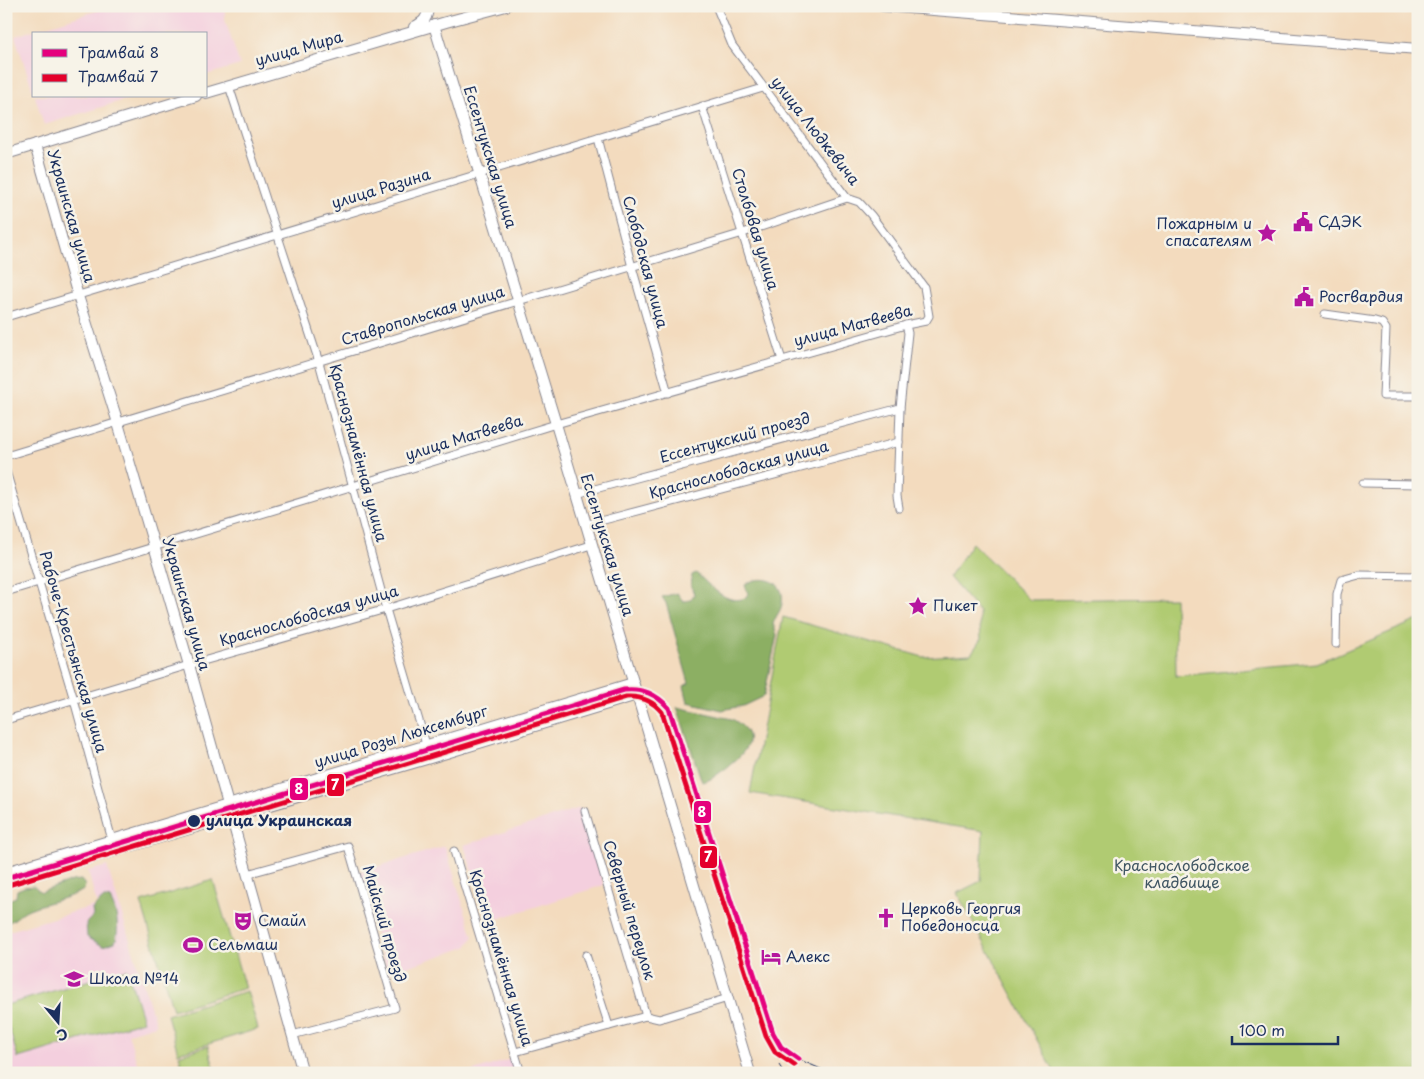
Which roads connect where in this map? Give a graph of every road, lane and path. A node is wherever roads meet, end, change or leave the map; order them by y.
1 (430, 6) edge
2 (716, 6) edge
3 (883, 6) edge
4 (503, 7) edge
5 (446, 22) junction
6 (434, 25) junction
7 (401, 35) junction
8 (1418, 49) edge
9 (229, 86) junction
10 (763, 88) junction
11 (208, 92) edge
12 (189, 98) edge
13 (702, 106) junction
14 (598, 138) junction
15 (35, 145) junction
16 (6, 154) edge
17 (480, 173) junction
18 (847, 198) junction
19 (743, 233) junction
20 (277, 236) junction
21 (632, 267) junction
22 (78, 296) junction
23 (518, 302) junction
24 (1325, 314) dead end
25 (928, 316) joint
26 (6, 317) edge
27 (906, 324) junction
28 (782, 360) junction
29 (319, 362) junction
30 (668, 393) junction
31 (1418, 396) edge
32 (900, 408) junction
33 (118, 423) junction
34 (556, 424) junction
35 (899, 442) junction
36 (6, 456) edge
37 (6, 471) edge
38 (1363, 483) dead end
39 (1418, 484) edge
40 (353, 485) junction
41 (576, 494) junction
42 (899, 508) dead end
43 (585, 525) junction
44 (591, 545) junction
45 (154, 547) junction
46 (1418, 576) edge
47 (39, 582) junction
48 (6, 592) edge
49 (386, 609) junction
50 (1336, 644) dead end
51 (188, 666) junction
52 (633, 683) junction
53 (636, 695) junction
54 (74, 700) junction
55 (6, 720) edge
56 (426, 745) junction
57 (430, 758) junction
58 (227, 805) junction
59 (585, 811) dead end
60 (230, 816) junction
61 (112, 840) junction
62 (454, 851) dead end
63 (6, 872) edge
64 (247, 874) junction
65 (6, 883) edge
66 (586, 955) dead end
67 (728, 998) junction
68 (646, 1016) junction
69 (609, 1026) junction
70 (292, 1035) junction
71 (515, 1052) junction
72 (303, 1073) edge
73 (521, 1073) edge
74 (750, 1073) edge

1 - 5 street, улица Мира
1 - 7 street, улица Мира
2 - 10 street, улица Людкевича
3 - 8 street
4 - 5 street, улица Мира
5 - 6 street, улица Мира
6 - 7 street, улица Мира
6 - 17 street, Ессентукская улица
7 - 9 street, улица Мира
9 - 11 street, улица Мира
9 - 20 street, Краснознамённая улица
10 - 13 street, улица Разина
10 - 18 street, улица Людкевича
12 - 15 street
13 - 14 street, улица Разина
13 - 19 street, Столбовая улица
14 - 17 street, улица Разина
14 - 21 street, Слободская улица
15 - 16 street
15 - 22 street, Украинская улица
17 - 20 street, улица Разина
17 - 23 street, Ессентукская улица
18 - 19 street, Ставропольская улица
18 - 25 street, улица Людкевича
19 - 21 street, Ставропольская улица
19 - 28 street, Столбовая улица
20 - 22 street, улица Разина
20 - 29 street, Краснознамённая улица
21 - 23 street, Ставропольская улица
21 - 30 street, Слободская улица
22 - 26 street, улица Разина
22 - 33 street, Украинская улица
23 - 29 street, Ставропольская улица
23 - 34 street, Ессентукская улица
24 - 31 street
25 - 27 street, улица Матвеева
27 - 28 street, улица Матвеева
27 - 32 street
28 - 30 street, улица Матвеева
29 - 33 street, Ставропольская улица
29 - 40 street, Краснознамённая улица
30 - 34 street, улица Матвеева
32 - 35 street
32 - 41 street, Ессентукский проезд
33 - 36 street, Ставропольская улица
33 - 45 street, Украинская улица
34 - 40 street, улица Матвеева
34 - 41 street, Ессентукская улица
35 - 42 street
35 - 43 street, Краснослободская улица
37 - 47 street, Рабоче-Крестьянская улица
38 - 39 street
40 - 45 street, улица Матвеева
40 - 49 street, Краснознамённая улица
41 - 43 street, Ессентукская улица
43 - 44 street, Ессентукская улица
44 - 49 street, Краснослободская улица
44 - 52 street, Ессентукская улица
45 - 47 street, улица Матвеева
45 - 51 street, Украинская улица
46 - 50 street
47 - 48 street, улица Матвеева
47 - 54 street, Рабоче-Крестьянская улица
49 - 51 street, Краснослободская улица
49 - 56 street, Краснознамённая улица
51 - 54 street, Краснослободская улица
51 - 58 street, Украинская улица
52 - 53 street, Ессентукская улица
52 - 56 street, улица Розы Люксембург
53 - 57 street, улица Розы Люксембург
53 - 67 street, Ессентукская улица
54 - 55 street, Краснослободская улица
54 - 61 street, Рабоче-Крестьянская улица
56 - 57 street, Краснознамённая улица
56 - 58 street, улица Розы Люксембург
57 - 60 street, улица Розы Люксембург
58 - 60 street, Украинская улица
58 - 61 street, улица Розы Люксембург
59 - 68 street, Северный переулок
60 - 64 street, Украинская улица
60 - 65 street, улица Розы Люксембург
61 - 63 street, улица Розы Люксембург
62 - 71 street, Краснознамённая улица
64 - 70 street, Украинская улица
64 - 70 street, Майский проезд
66 - 69 street
67 - 68 street
67 - 74 street, Ессентукская улица
68 - 69 street
69 - 71 street
70 - 72 street, Украинская улица
71 - 73 street, Краснознамённая улица

